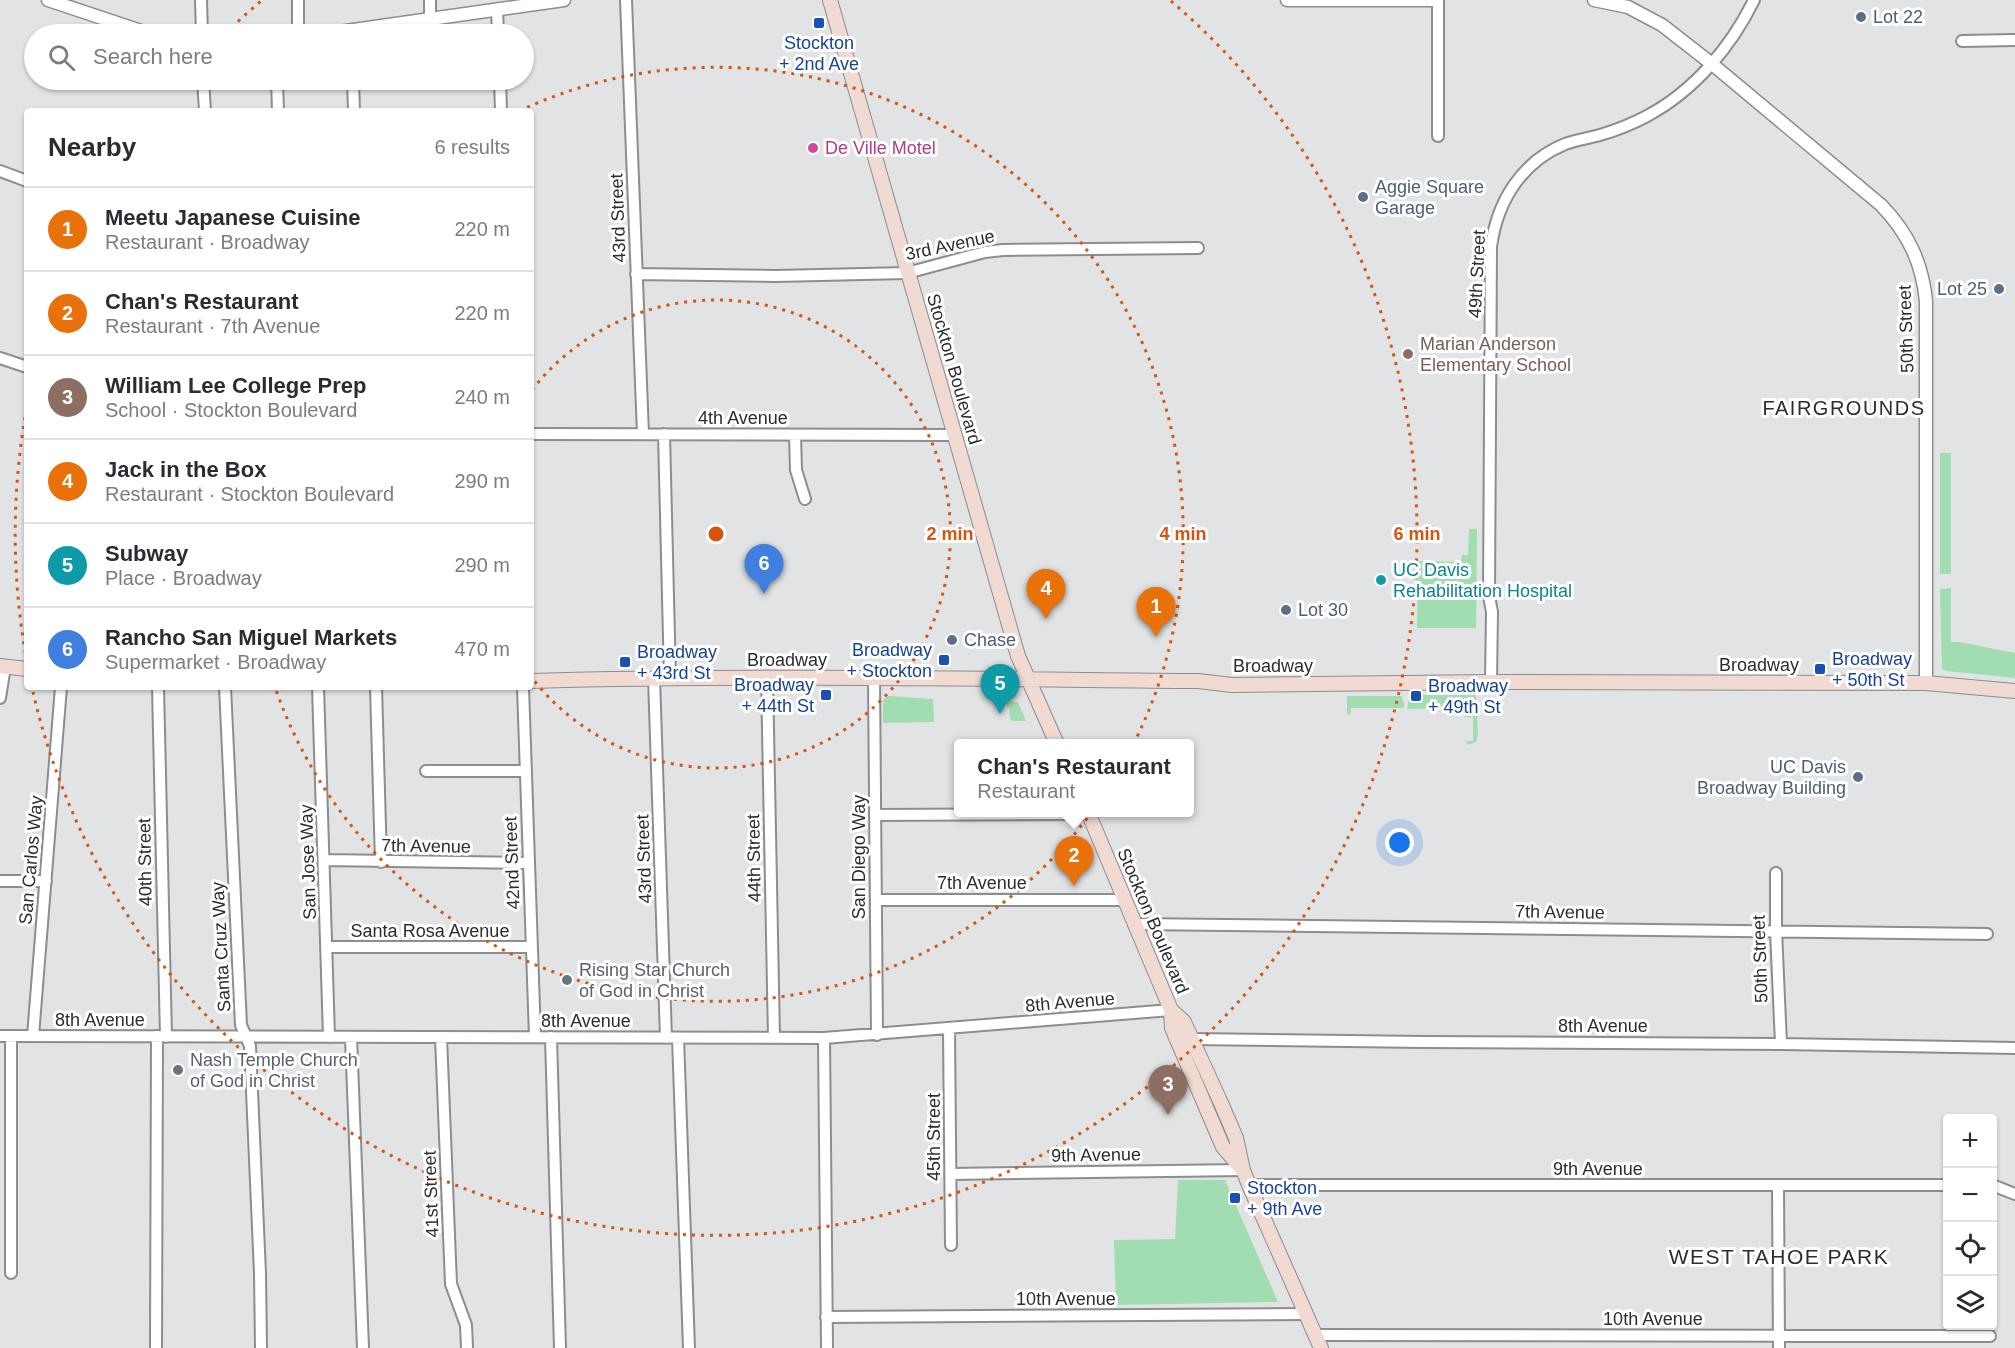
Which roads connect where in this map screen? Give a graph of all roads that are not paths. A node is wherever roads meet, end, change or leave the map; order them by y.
1 (48, 0) edge
2 (201, 0) edge
3 (298, 0) edge
4 (430, 0) edge
5 (564, 0) edge
6 (626, 0) edge
7 (830, 0) edge
8 (1287, 0) edge
9 (1437, 0) edge
10 (1594, 0) edge
11 (1754, 0) edge
12 (497, 10) junction
13 (430, 20) junction
14 (120, 24) edge
15 (202, 24) edge
16 (298, 24) edge
17 (406, 24) edge
18 (498, 24) edge
19 (1962, 40) dead end
20 (2015, 40) edge
21 (1712, 64) junction
22 (204, 90) edge
23 (277, 90) edge
24 (353, 90) edge
25 (500, 90) edge
26 (205, 108) edge
27 (278, 108) edge
28 (354, 108) edge
29 (501, 108) edge
30 (1438, 136) dead end
31 (0, 171) edge
32 (24, 180) edge
33 (1198, 248) dead end
34 (908, 273) junction
35 (636, 274) junction
36 (0, 358) edge
37 (24, 366) edge
38 (534, 434) edge
39 (642, 434) junction
40 (664, 434) junction
41 (795, 435) junction
42 (955, 435) junction
43 (805, 499) dead end
44 (2, 667) edge
45 (24, 669) edge
46 (654, 678) junction
47 (670, 678) junction
48 (767, 678) junction
49 (874, 678) junction
50 (1028, 679) junction
51 (534, 681) edge
52 (1491, 682) junction
53 (1926, 683) junction
54 (61, 690) edge
55 (158, 690) edge
56 (225, 690) edge
57 (318, 690) edge
58 (376, 690) edge
59 (523, 690) edge
60 (2015, 691) edge
61 (0, 698) edge
62 (1055, 739) edge
63 (426, 771) dead end
64 (525, 771) junction
65 (875, 815) junction
66 (954, 815) edge
67 (1089, 817) edge
68 (324, 861) junction
69 (381, 862) junction
70 (528, 863) junction
71 (1776, 873) dead end
72 (0, 880) edge
73 (46, 881) junction
74 (876, 900) junction
75 (1124, 900) junction
76 (1134, 924) junction
77 (1776, 930) junction
78 (1987, 934) dead end
79 (327, 947) junction
80 (532, 947) junction
81 (1171, 1010) junction
82 (950, 1029) junction
83 (877, 1035) junction
84 (5, 1036) edge
85 (33, 1036) junction
86 (162, 1036) junction
87 (245, 1036) junction
88 (329, 1037) junction
89 (351, 1037) junction
90 (441, 1037) junction
91 (535, 1037) junction
92 (551, 1037) junction
93 (672, 1038) junction
94 (774, 1038) junction
95 (824, 1038) junction
96 (1190, 1039) junction
97 (1780, 1044) junction
98 (2015, 1048) edge
99 (1243, 1170) junction
100 (950, 1174) junction
101 (1249, 1185) junction
102 (1778, 1185) junction
103 (1943, 1185) edge
104 (1997, 1187) edge
105 (2015, 1194) edge
106 (951, 1245) dead end
107 (11, 1273) dead end
108 (1306, 1314) junction
109 (826, 1317) junction
110 (1779, 1336) junction
111 (1990, 1336) dead end
112 (1318, 1342) edge
113 (156, 1348) edge
114 (261, 1348) edge
115 (363, 1348) edge
116 (467, 1348) edge
117 (560, 1348) edge
118 (689, 1348) edge
119 (826, 1348) edge
120 (1779, 1348) edge

1 - 14 street
2 - 15 street
3 - 16 street
4 - 13 street
5 - 12 street
6 - 35 street, 43rd Street
7 - 34 main road, Stockton Boulevard
8 - 9 street
9 - 30 street
10 - 21 street, 50th Street
11 - 21 street, 49th Street
12 - 13 street
12 - 18 street
13 - 17 street
19 - 20 street
21 - 52 street, 49th Street
21 - 53 street, 50th Street
22 - 26 street
23 - 27 street
24 - 28 street
25 - 29 street
31 - 32 street
33 - 34 street, 3rd Avenue
34 - 35 street, 3rd Avenue
34 - 42 main road, Stockton Boulevard
35 - 39 street, 43rd Street
36 - 37 street
38 - 39 street, 4th Avenue
39 - 40 street, 4th Avenue
40 - 41 street, 4th Avenue
40 - 47 street
41 - 42 street, 4th Avenue
41 - 43 street
42 - 50 main road, Stockton Boulevard
44 - 45 main road
44 - 61 street
46 - 47 main road, Broadway
46 - 51 main road, Broadway
46 - 93 street, 43rd Street
47 - 48 main road, Broadway
48 - 49 main road, Broadway
48 - 94 street, 44th Street
49 - 50 main road, Broadway
49 - 65 street, San Diego Way
50 - 52 main road, Broadway
50 - 62 main road, Stockton Boulevard
52 - 53 main road, Broadway
53 - 60 main road, Broadway
54 - 73 street, San Carlos Way
55 - 86 street, 40th Street
56 - 87 street, Santa Cruz Way
57 - 68 street, San Jose Way
58 - 69 street
59 - 64 street, 42nd Street
63 - 64 street
64 - 70 street, 42nd Street
65 - 66 street
65 - 74 street, San Diego Way
67 - 75 main road, Stockton Boulevard
68 - 69 street, 7th Avenue
68 - 79 street, San Jose Way
69 - 70 street, 7th Avenue
70 - 80 street, 42nd Street
71 - 77 street, 50th Street
72 - 73 street
73 - 85 street, San Carlos Way
74 - 75 street, 7th Avenue
74 - 83 street, San Diego Way
75 - 76 main road, Stockton Boulevard
76 - 77 street, 7th Avenue
76 - 81 main road, Stockton Boulevard
77 - 78 street, 7th Avenue
77 - 97 street, 50th Street
79 - 80 street, Santa Rosa Avenue
79 - 88 street, San Jose Way
80 - 91 street, 42nd Street
81 - 82 street, 8th Avenue
81 - 96 main road, Stockton Boulevard
81 - 99 main road, Stockton Boulevard
82 - 83 street, 8th Avenue
82 - 100 street, 45th Street
83 - 95 street, 8th Avenue
84 - 85 street, 8th Avenue
84 - 107 street
85 - 86 street, 8th Avenue
86 - 87 street, 8th Avenue
86 - 113 street, 40th Street
87 - 88 street, 8th Avenue
87 - 114 street, Santa Cruz Way
88 - 89 street, 8th Avenue
89 - 90 street, 8th Avenue
89 - 115 street
90 - 91 street, 8th Avenue
90 - 116 street, 41st Street
91 - 92 street, 8th Avenue
92 - 93 street, 8th Avenue
92 - 117 street
93 - 94 street, 8th Avenue
93 - 118 street, 43rd Street
94 - 95 street, 8th Avenue
95 - 109 street
96 - 97 street, 8th Avenue
96 - 99 main road, Stockton Boulevard
97 - 98 street, 8th Avenue
99 - 100 street, 9th Avenue
99 - 101 main road, Stockton Boulevard
100 - 106 street, 45th Street
101 - 102 street, 9th Avenue
101 - 108 main road, Stockton Boulevard
102 - 103 street, 9th Avenue
102 - 110 street
104 - 105 street
108 - 109 street, 10th Avenue
108 - 112 main road, Stockton Boulevard
109 - 119 street
110 - 111 street, 10th Avenue
110 - 112 street, 10th Avenue
110 - 120 street

